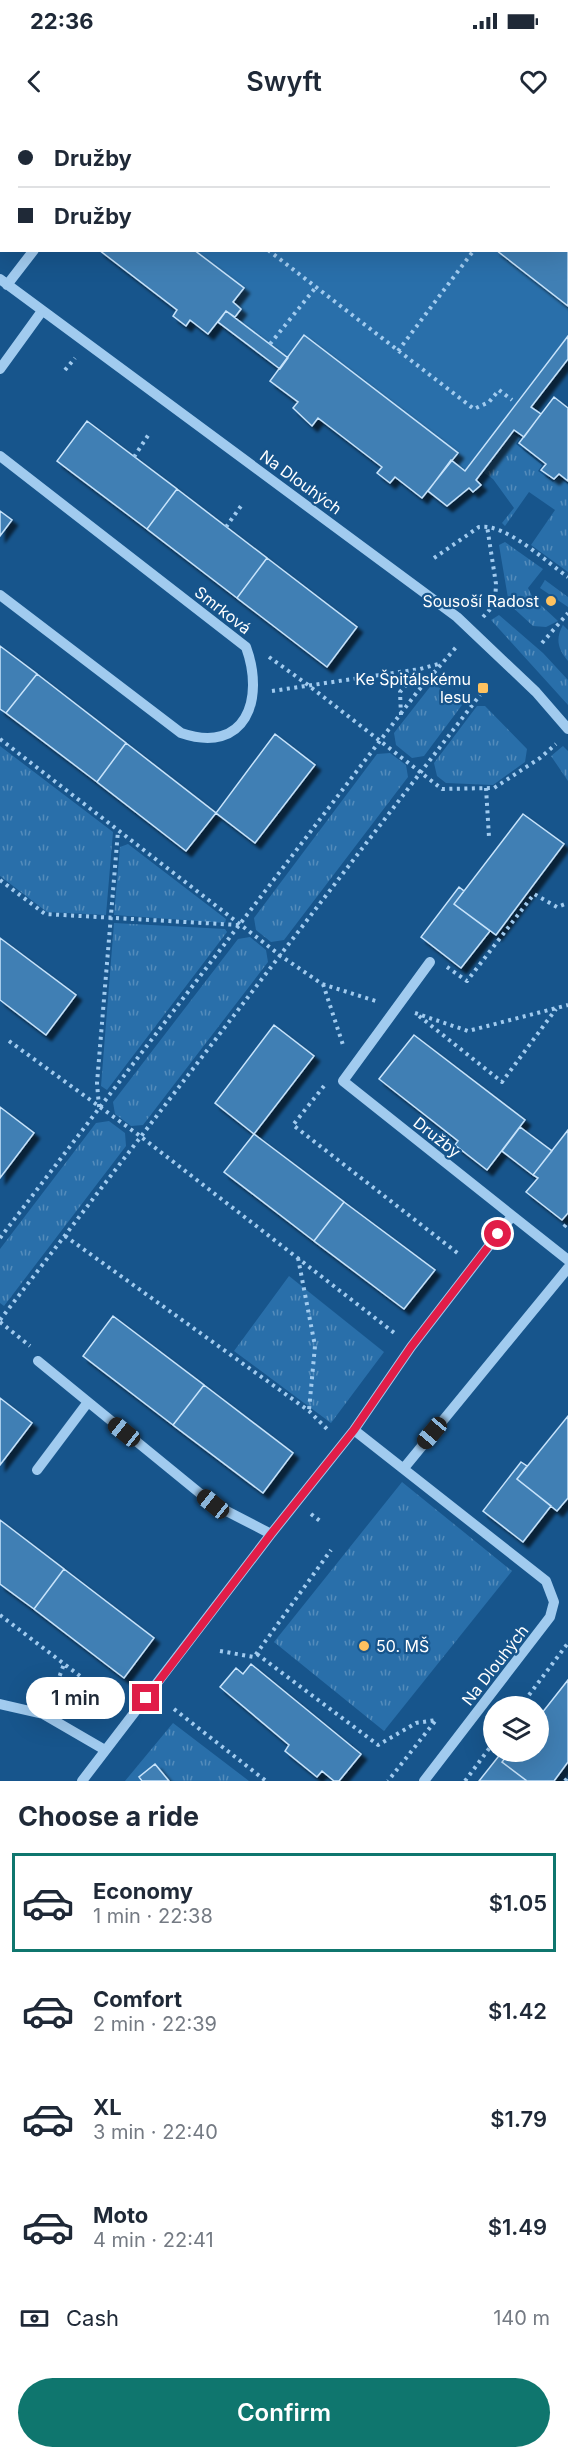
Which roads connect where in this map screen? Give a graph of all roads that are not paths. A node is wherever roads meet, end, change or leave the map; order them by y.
1 (32, 252) edge
2 (4, 282) edge
3 (42, 311) junction
4 (0, 369) edge
5 (0, 456) edge
6 (0, 595) edge
7 (568, 729) edge
8 (430, 962) road end
9 (512, 1216) junction
10 (568, 1260) edge
11 (568, 1268) edge
12 (38, 1361) road end
13 (88, 1402) junction
14 (354, 1430) junction
15 (404, 1468) junction
16 (37, 1470) dead end
17 (271, 1534) junction
18 (0, 1704) edge
19 (105, 1750) junction
20 (82, 1781) edge
21 (424, 1781) edge

1 - 2 street
2 - 3 street, Na Dlouhých
3 - 4 street
3 - 7 street, Na Dlouhých
5 - 6 street, Smrková
8 - 9 street, Družby
9 - 10 street, Družby
9 - 14 street
11 - 15 street
12 - 13 street
13 - 16 street
13 - 17 street
14 - 15 street, Na Dlouhých
14 - 17 street
15 - 21 street, Na Dlouhých
17 - 19 street
18 - 19 street
19 - 20 street

